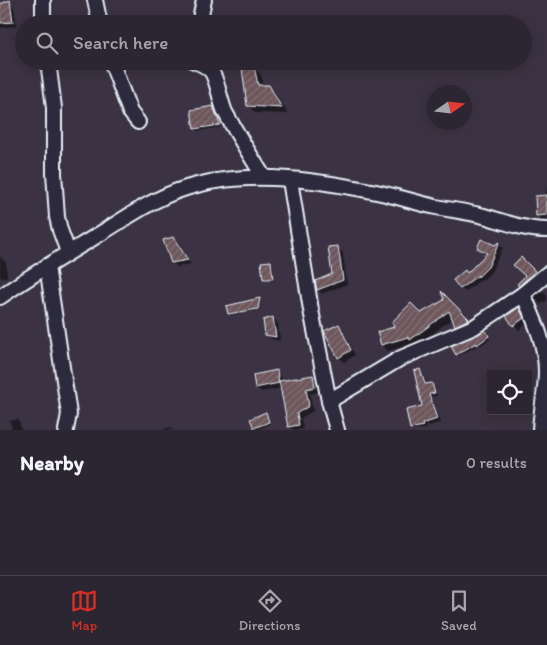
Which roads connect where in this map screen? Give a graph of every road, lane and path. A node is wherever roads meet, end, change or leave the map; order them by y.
1 (43, 0) edge
2 (95, 0) edge
3 (204, 0) edge
4 (43, 15) edge
5 (98, 15) edge
6 (201, 15) edge
7 (49, 70) edge
8 (114, 70) edge
9 (210, 70) edge
10 (138, 122) dead end
11 (263, 176) junction
12 (290, 180) junction
13 (547, 230) edge
14 (68, 252) junction
15 (47, 266) junction
16 (547, 274) edge
17 (523, 294) junction
18 (0, 297) edge
19 (546, 373) edge
20 (329, 401) junction
21 (66, 430) edge
22 (337, 430) edge
23 (540, 430) edge

1 - 4 street
2 - 5 street
3 - 6 street
7 - 14 street
8 - 10 street
9 - 11 street
11 - 12 street
11 - 14 street
12 - 13 street
12 - 20 street
14 - 15 street
15 - 18 street
15 - 21 street
16 - 17 street
17 - 19 street
17 - 20 street
19 - 23 street
20 - 22 street

